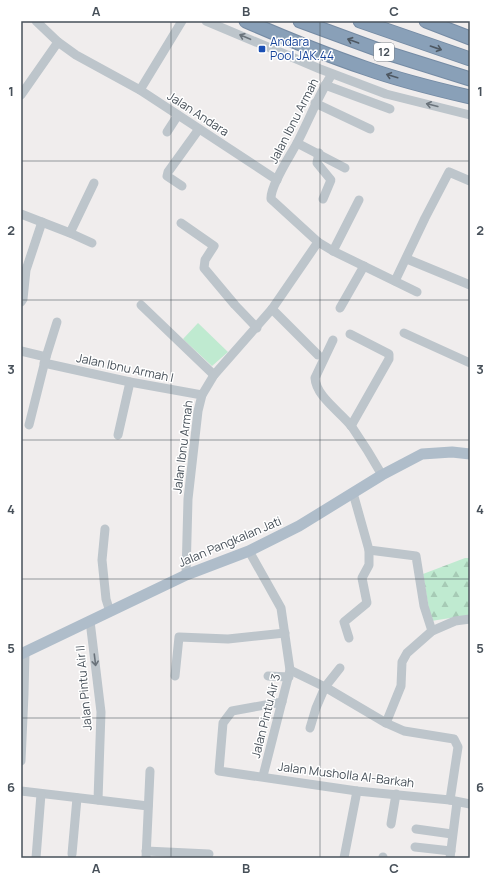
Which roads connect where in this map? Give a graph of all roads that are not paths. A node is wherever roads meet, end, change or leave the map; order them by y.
1 (36, 21) edge
2 (182, 21) edge
3 (206, 21) edge
4 (246, 21) edge
5 (300, 21) edge
6 (360, 21) edge
7 (426, 21) edge
8 (470, 38) edge
9 (58, 42) junction
10 (470, 59) edge
11 (332, 74) junction
12 (470, 79) edge
13 (325, 85) junction
14 (140, 90) junction
15 (21, 95) edge
16 (470, 97) edge
17 (315, 103) junction
18 (390, 108) dead end
19 (178, 115) junction
20 (470, 115) edge
21 (199, 129) junction
22 (370, 129) dead end
23 (166, 132) dead end
24 (297, 143) junction
25 (319, 153) junction
26 (345, 168) dead end
27 (277, 180) junction
28 (470, 180) edge
29 (94, 183) dead end
30 (182, 186) dead end
31 (323, 199) dead end
32 (359, 200) dead end
33 (21, 214) edge
34 (42, 222) junction
35 (181, 224) dead end
36 (70, 233) junction
37 (318, 242) junction
38 (92, 243) dead end
39 (21, 251) edge
40 (333, 251) junction
41 (30, 254) junction
42 (407, 259) junction
43 (364, 266) junction
44 (395, 281) junction
45 (470, 285) edge
46 (417, 292) dead end
47 (21, 302) edge
48 (141, 305) dead end
49 (340, 308) dead end
50 (272, 310) junction
51 (57, 322) dead end
52 (257, 328) junction
53 (404, 333) dead end
54 (350, 334) dead end
55 (333, 340) dead end
56 (21, 351) edge
57 (318, 355) dead end
58 (45, 360) junction
59 (470, 363) edge
60 (214, 375) junction
61 (130, 382) junction
62 (202, 395) junction
63 (29, 424) dead end
64 (351, 426) junction
65 (118, 435) dead end
66 (470, 454) edge
67 (382, 475) junction
68 (353, 493) junction
69 (106, 529) dead end
70 (369, 550) junction
71 (249, 551) junction
72 (186, 575) junction
73 (110, 612) junction
74 (470, 619) edge
75 (90, 621) junction
76 (432, 631) junction
77 (285, 633) junction
78 (349, 638) dead end
79 (23, 653) edge
80 (340, 668) dead end
81 (290, 673) junction
82 (175, 676) dead end
83 (268, 676) dead end
84 (325, 687) junction
85 (282, 702) junction
86 (386, 723) junction
87 (310, 728) dead end
88 (21, 761) edge
89 (150, 771) dead end
90 (263, 776) junction
91 (21, 791) edge
92 (357, 791) junction
93 (41, 794) junction
94 (396, 794) junction
95 (77, 798) junction
96 (98, 800) junction
97 (454, 801) junction
98 (470, 804) edge
99 (148, 806) junction
100 (391, 824) dead end
101 (416, 830) dead end
102 (452, 834) junction
103 (415, 847) dead end
104 (72, 854) dead end
105 (208, 854) dead end
106 (146, 855) edge
107 (450, 855) edge
108 (36, 858) edge
109 (344, 858) edge

1 - 9 street, Jalan Andara
2 - 14 street
11 -> 3 street
16 -> 4 highway
12 -> 5 highway, 12
6 -> 10 highway, 12
7 - 8 highway
9 - 14 street, Jalan Andara
9 - 15 street
11 - 13 street, Jalan Ibnu Armah
20 -> 11 street
13 - 17 street, Jalan Ibnu Armah
13 - 18 street
14 - 19 street, Jalan Andara
17 - 22 street
17 - 24 street, Jalan Ibnu Armah
19 - 21 street, Jalan Andara
19 - 23 street
21 - 27 street, Jalan Andara
21 - 30 street
24 - 25 street
24 - 27 street, Jalan Ibnu Armah
25 - 26 street
25 - 31 street
27 - 37 street
28 - 42 street
29 - 36 street
32 - 40 street
33 - 34 street
34 - 36 street
34 - 41 street
35 - 52 street
36 - 38 street
37 - 40 street
37 - 50 street, Jalan Ibnu Armah
39 - 41 street
40 - 43 street
41 - 47 street
42 - 44 street
42 - 45 street
43 - 44 street
43 - 49 street
44 - 46 street
48 - 60 street
50 - 52 street, Jalan Ibnu Armah
50 - 57 street
51 - 58 street
52 - 60 street, Jalan Ibnu Armah
53 - 59 street
54 - 64 street
55 - 64 street
56 - 58 street, Jalan Ibnu Armah I
58 - 61 street, Jalan Ibnu Armah I
58 - 63 street
60 - 62 street, Jalan Ibnu Armah
61 - 62 street, Jalan Ibnu Armah I
61 - 65 street
62 - 72 street, Jalan Ibnu Armah
64 - 67 street
66 - 67 main road, Jalan Pangkalan Jati
67 - 68 main road, Jalan Pangkalan Jati
68 - 70 street
68 - 71 main road, Jalan Pangkalan Jati
69 - 73 street
70 - 76 street
70 - 78 street
71 - 72 main road, Jalan Pangkalan Jati
71 - 77 street, Jalan Pintu Air 3
72 - 73 main road, Jalan Pangkalan Jati
73 - 75 main road, Jalan Pangkalan Jati
74 - 76 street
75 - 79 main road, Jalan Pangkalan Jati
75 -> 96 street, Jalan Pintu Air II
76 - 86 street
77 - 81 street, Jalan Pintu Air 3
77 - 82 street
79 - 88 street
80 - 84 street
81 - 83 street
81 - 84 street
81 - 85 street, Jalan Pintu Air 3
84 - 86 street
84 - 87 street
85 - 90 street, Jalan Pintu Air 3
85 - 90 street, Jalan Musholla Al-Barkah
86 - 97 street
89 - 99 street
90 - 92 street, Jalan Musholla Al-Barkah
91 - 93 street
92 - 94 street, Jalan Musholla Al-Barkah
92 - 109 street
93 - 95 street
93 - 108 street
94 - 97 street, Jalan Musholla Al-Barkah
94 - 100 street
95 - 96 street
95 - 104 street
96 - 99 street
97 - 98 street, Jalan Musholla Al-Barkah
97 - 102 street
99 - 106 street
101 - 102 street
102 - 107 street
103 - 107 street
105 - 106 street

